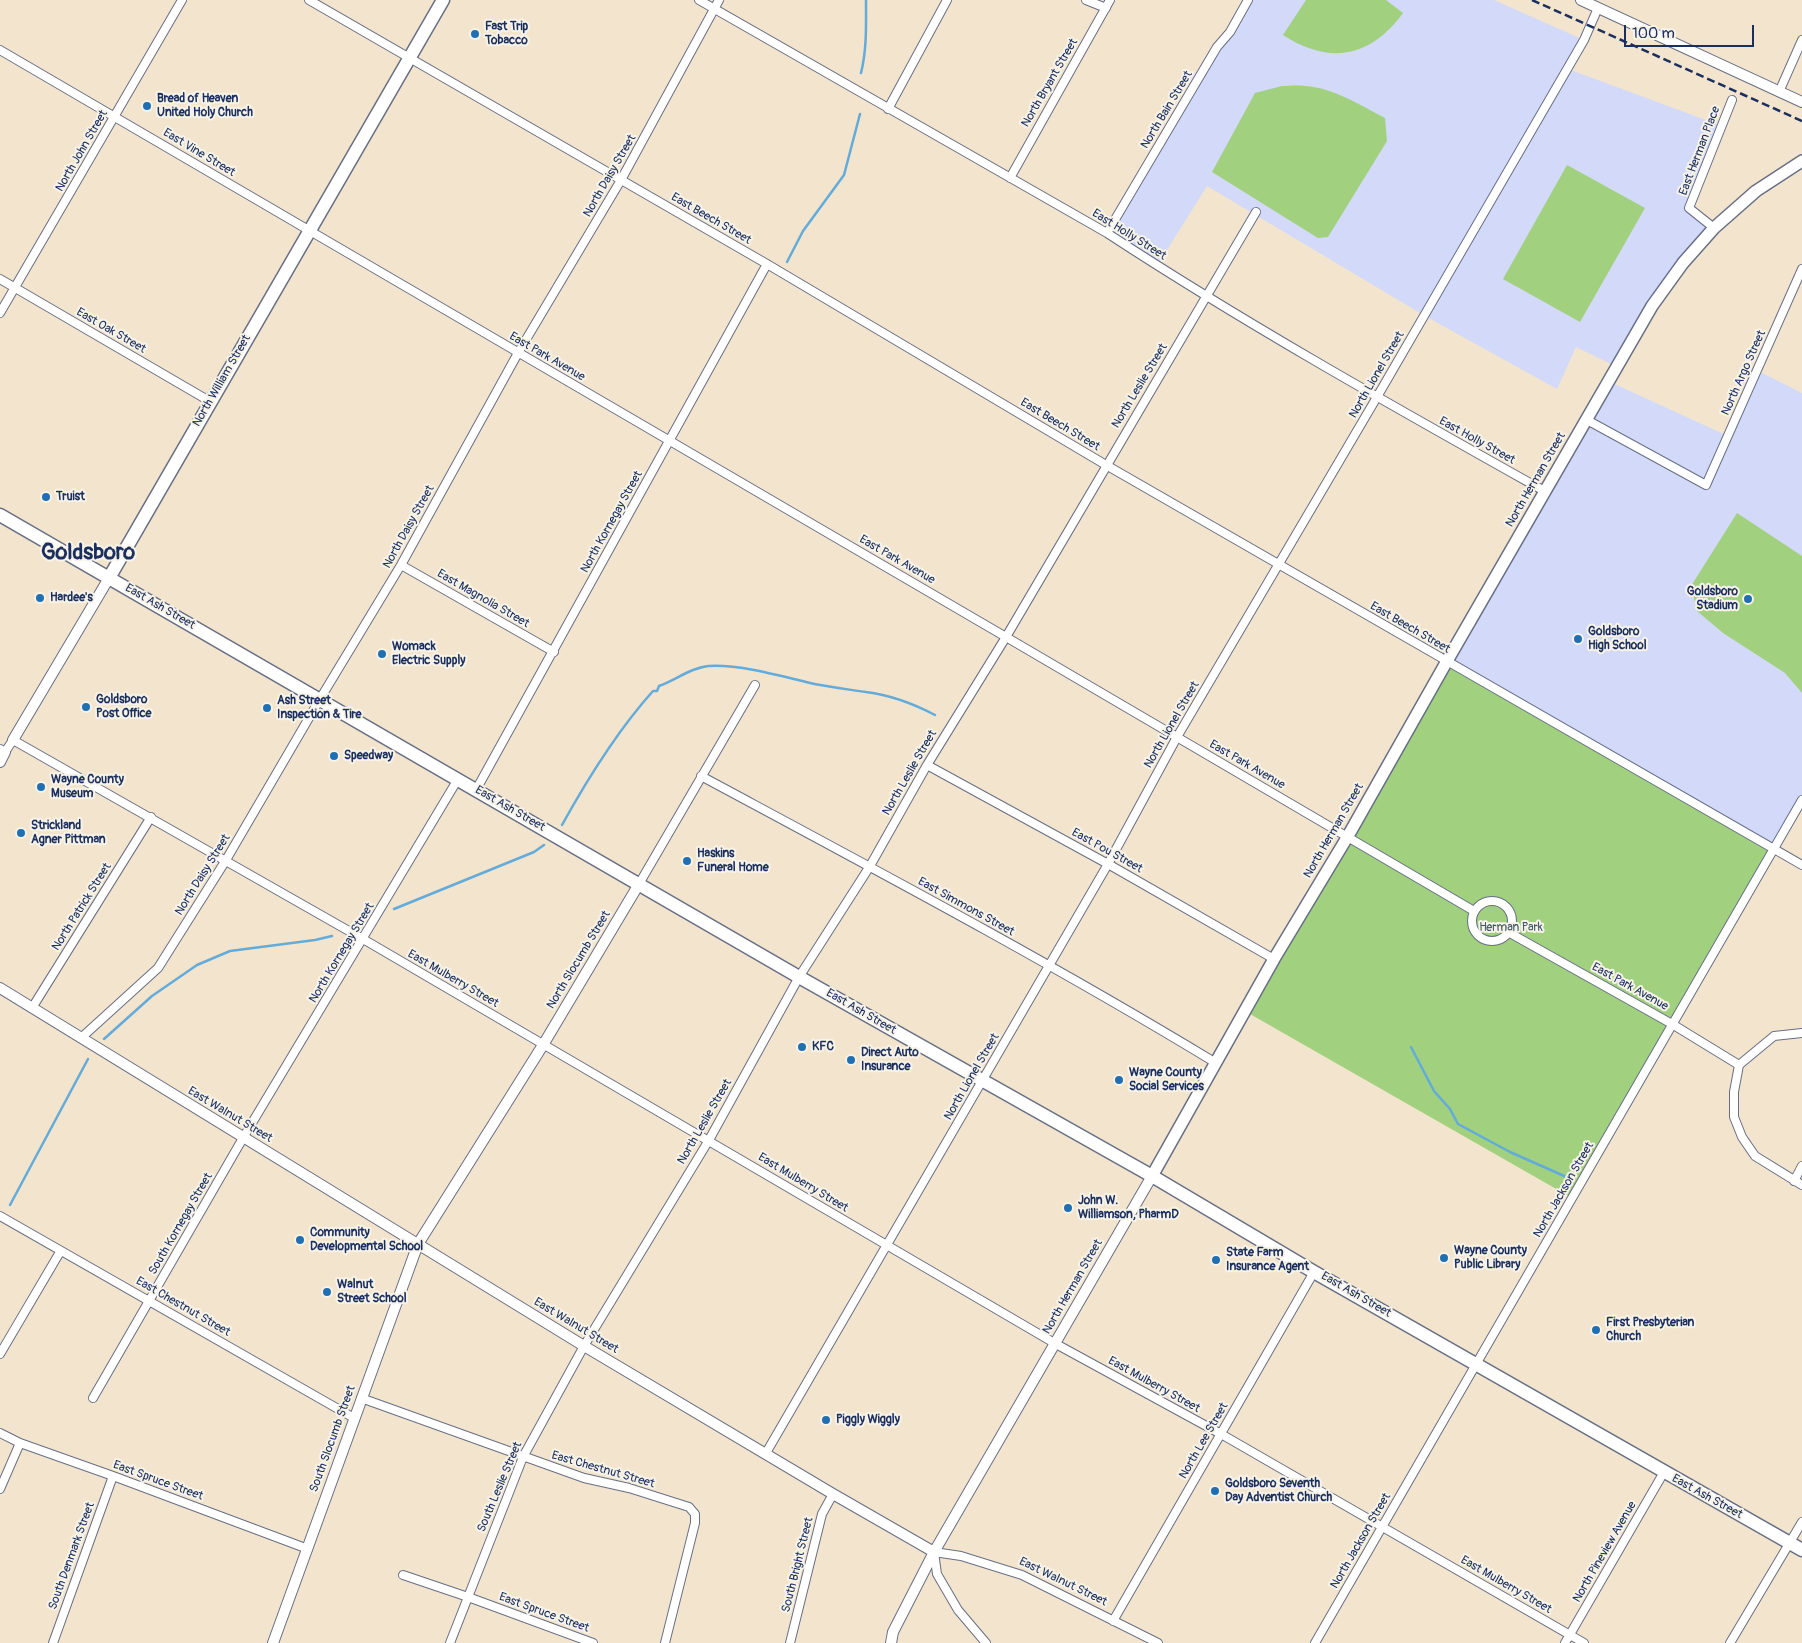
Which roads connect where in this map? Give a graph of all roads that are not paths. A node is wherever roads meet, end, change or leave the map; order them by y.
1 (182, 0) edge
2 (309, 0) edge
3 (443, 0) edge
4 (699, 0) edge
5 (719, 0) edge
6 (947, 0) edge
7 (1086, 0) edge
8 (1110, 0) edge
9 (1248, 0) edge
10 (1581, 0) edge
11 (1600, 4) edge
12 (1106, 8) junction
13 (714, 9) junction
14 (1802, 40) edge
15 (0, 50) edge
16 (409, 58) junction
17 (1779, 92) junction
18 (1732, 100) dead end
19 (1802, 102) edge
20 (888, 108) junction
21 (115, 116) junction
22 (1802, 161) edge
23 (1010, 178) junction
24 (621, 180) junction
25 (1256, 212) dead end
26 (1714, 228) junction
27 (309, 231) junction
28 (1107, 233) junction
29 (767, 264) junction
30 (1802, 269) edge
31 (0, 279) edge
32 (1799, 284) edge
33 (15, 288) junction
34 (1206, 295) junction
35 (0, 313) edge
36 (518, 354) junction
37 (1378, 397) junction
38 (211, 402) junction
39 (1587, 420) junction
40 (669, 441) junction
41 (1106, 466) junction
42 (1546, 492) junction
43 (0, 515) edge
44 (401, 565) junction
45 (1278, 565) junction
46 (109, 578) junction
47 (1006, 637) junction
48 (554, 652) junction
49 (1447, 661) junction
50 (755, 685) dead end
51 (320, 699) junction
52 (1177, 737) junction
53 (13, 740) junction
54 (3, 751) edge
55 (0, 762) edge
56 (927, 765) junction
57 (701, 776) junction
58 (458, 779) junction
59 (476, 790) junction
60 (1802, 800) edge
61 (150, 817) junction
62 (1348, 836) junction
63 (1774, 849) junction
64 (226, 860) junction
65 (1108, 864) junction
66 (1802, 865) edge
67 (870, 866) junction
68 (639, 884) junction
69 (1474, 911) junction
70 (1508, 932) junction
71 (363, 939) junction
72 (1274, 959) junction
73 (1049, 966) junction
74 (799, 977) junction
75 (0, 988) edge
76 (32, 1008) junction
77 (1672, 1024) junction
78 (1802, 1033) edge
79 (81, 1038) junction
80 (543, 1045) junction
81 (1216, 1063) junction
82 (1739, 1065) junction
83 (982, 1081) junction
84 (243, 1138) junction
85 (708, 1140) junction
86 (1802, 1166) edge
87 (1152, 1176) junction
88 (1794, 1181) junction
89 (1802, 1185) edge
90 (0, 1216) edge
91 (418, 1244) junction
92 (886, 1246) junction
93 (60, 1252) junction
94 (1314, 1272) junction
95 (150, 1300) junction
96 (1056, 1344) junction
97 (584, 1346) junction
98 (0, 1354) edge
99 (1476, 1364) junction
100 (93, 1398) dead end
101 (361, 1398) junction
102 (354, 1418) junction
103 (0, 1433) edge
104 (1221, 1434) junction
105 (20, 1443) junction
106 (766, 1453) junction
107 (523, 1457) junction
108 (1664, 1472) junction
109 (113, 1476) junction
110 (0, 1489) edge
111 (833, 1494) junction
112 (1802, 1522) edge
113 (1382, 1526) junction
114 (1789, 1542) junction
115 (308, 1549) junction
116 (1802, 1550) edge
117 (934, 1552) junction
118 (403, 1575) dead end
119 (468, 1597) junction
120 (1113, 1621) junction
121 (1570, 1634) junction
122 (53, 1643) edge
123 (273, 1643) edge
124 (450, 1643) edge
125 (593, 1643) edge
126 (665, 1643) edge
127 (790, 1643) edge
128 (891, 1643) edge
129 (986, 1643) edge
130 (1158, 1643) edge
131 (1315, 1643) edge
132 (1565, 1643) edge
133 (1584, 1643) edge
134 (1730, 1643) edge

1 - 21 street, North John Street
2 - 16 street, East Beech Street
3 - 16 main road, North William Street
4 - 13 street, East Holly Street
5 - 13 street, North Daisy Street
6 - 20 street
7 - 12 street
8 - 12 street, North Bryant Street
9 - 28 street, North Bain Street
10 - 11 street
11 - 17 street
11 - 37 street, North Lionel Street
12 - 23 street, North Bryant Street
13 - 20 street, East Holly Street
13 - 24 street, North Daisy Street
14 - 17 street
15 - 21 street, East Vine Street
16 - 24 street, East Beech Street
16 - 27 main road, North William Street
17 - 19 street
18 - 26 street, East Herman Place
20 - 23 street, East Holly Street
21 - 27 street, East Vine Street
21 - 33 street, North John Street
22 - 26 main road, North Herman Street
23 - 28 street, East Holly Street
24 - 29 street, East Beech Street
24 - 36 street, North Daisy Street
25 - 34 street, North Leslie Street
26 - 39 main road, North Herman Street
27 - 36 street, East Park Avenue
27 - 38 main road, North William Street
28 - 34 street, East Holly Street
29 - 40 street, North Kornegay Street
29 - 41 street, East Beech Street
30 - 32 street, North Argo Street
31 - 33 street, East Oak Street
32 - 39 street, North Argo Street
33 - 35 street, North John Street
33 - 38 street, East Oak Street
34 - 37 street, East Holly Street
34 - 41 street, North Leslie Street
36 - 40 street, East Park Avenue
36 - 44 street, North Daisy Street
37 - 42 street, East Holly Street
37 - 45 street, North Lionel Street
38 - 46 main road, North William Street
39 - 42 main road, North Herman Street
40 - 47 street, East Park Avenue
40 - 48 street, North Kornegay Street
41 - 45 street, East Beech Street
41 - 47 street, North Leslie Street
42 - 49 main road, North Herman Street
43 - 46 main road, East Ash Street
44 - 48 street, East Magnolia Street
44 - 51 street, North Daisy Street
45 - 49 street, East Beech Street
45 - 52 street, North Lionel Street
46 - 51 main road, East Ash Street
46 - 53 street, North William Street
47 - 52 street, East Park Avenue
47 - 56 street, North Leslie Street
48 - 59 street, North Kornegay Street
49 - 62 main road, North Herman Street
49 - 63 street, East Beech Street
50 - 57 street, North Slocumb Street
51 - 58 main road, East Ash Street
51 - 64 street, North Daisy Street
52 - 62 street, East Park Avenue
52 - 65 street, North Lionel Street
53 - 54 street, North William Street
53 - 61 street, East Mulberry Street
54 - 55 street, North William Street
56 - 65 street, East Pou Street
56 - 67 street, North Leslie Street
57 - 67 street, East Simmons Street
57 - 68 street, North Slocumb Street
58 - 59 main road, East Ash Street
58 - 71 street, North Kornegay Street
59 - 68 main road, East Ash Street
60 - 63 street, North Jackson Street
61 - 64 street, East Mulberry Street
61 - 76 street, North Patrick Street
62 - 69 street, East Park Avenue
62 - 72 main road, North Herman Street
63 - 66 street, East Beech Street
63 - 77 street, North Jackson Street
64 - 71 street, East Mulberry Street
64 - 79 street, North Daisy Street
65 - 72 street, East Pou Street
65 - 73 street, North Lionel Street
67 - 73 street, East Simmons Street
67 - 74 street, North Leslie Street
68 - 74 main road, East Ash Street
68 - 80 street, North Slocumb Street
69 - 70 street
69 - 70 street
70 - 77 street, East Park Avenue
71 - 80 street, East Mulberry Street
71 - 84 street, North Kornegay Street
72 - 81 main road, North Herman Street
73 - 81 street, East Simmons Street
73 - 83 street, North Lionel Street
74 - 83 main road, East Ash Street
74 - 85 street, North Leslie Street
75 - 76 street, East Walnut Street
76 - 79 street, East Walnut Street
77 - 82 street, East Park Avenue
77 - 99 street, North Jackson Street
78 - 82 street
79 - 84 street, East Walnut Street
80 - 85 street, East Mulberry Street
80 - 91 street, North Slocumb Street
81 - 87 main road, North Herman Street
82 - 88 street
83 - 87 main road, East Ash Street
83 - 92 street, North Lionel Street
84 - 91 street, East Walnut Street
84 - 95 street, South Kornegay Street
85 - 92 street, East Mulberry Street
85 - 97 street, North Leslie Street
86 - 88 street
87 - 94 main road, East Ash Street
87 - 96 street, North Herman Street
88 - 89 street
90 - 93 street, East Chestnut Street
91 - 97 street, East Walnut Street
91 - 101 street, South Slocumb Street
92 - 96 street, East Mulberry Street
92 - 106 street, North Lionel Street
93 - 95 street, East Chestnut Street
93 - 98 street
94 - 99 main road, East Ash Street
94 - 104 street, North Lee Street
95 - 100 street, South Kornegay Street
95 - 102 street, East Chestnut Street
96 - 104 street, East Mulberry Street
96 - 117 street, North Herman Street
97 - 106 street, East Walnut Street
97 - 107 street, South Leslie Street
99 - 108 main road, East Ash Street
99 - 113 street, North Jackson Street
101 - 102 street, South Slocumb Street
101 - 107 street, East Chestnut Street
102 - 115 street, South Slocumb Street
103 - 105 street, East Spruce Street
104 - 113 street, East Mulberry Street
104 - 120 street, North Lee Street
105 - 109 street, East Spruce Street
105 - 110 street
106 - 111 street, East Walnut Street
107 - 119 street, South Leslie Street
107 - 126 street, East Chestnut Street
108 - 114 main road, East Ash Street
108 - 121 street, North Pineview Avenue
109 - 115 street, East Spruce Street
109 - 122 street, South Denmark Street
111 - 117 street, East Walnut Street
111 - 127 street, South Bright Street
112 - 114 street
113 - 121 street, East Mulberry Street
113 - 131 street, North Jackson Street
114 - 116 main road, East Ash Street
114 - 134 street
115 - 123 street, South Slocumb Street
117 - 120 street, East Walnut Street
117 - 128 street, North Herman Street
117 - 129 street
118 - 119 street, East Spruce Street
119 - 124 street, South Leslie Street
119 - 125 street, East Spruce Street
120 - 130 street, East Walnut Street
121 - 132 street, North Pineview Avenue
121 - 133 street, East Mulberry Street

